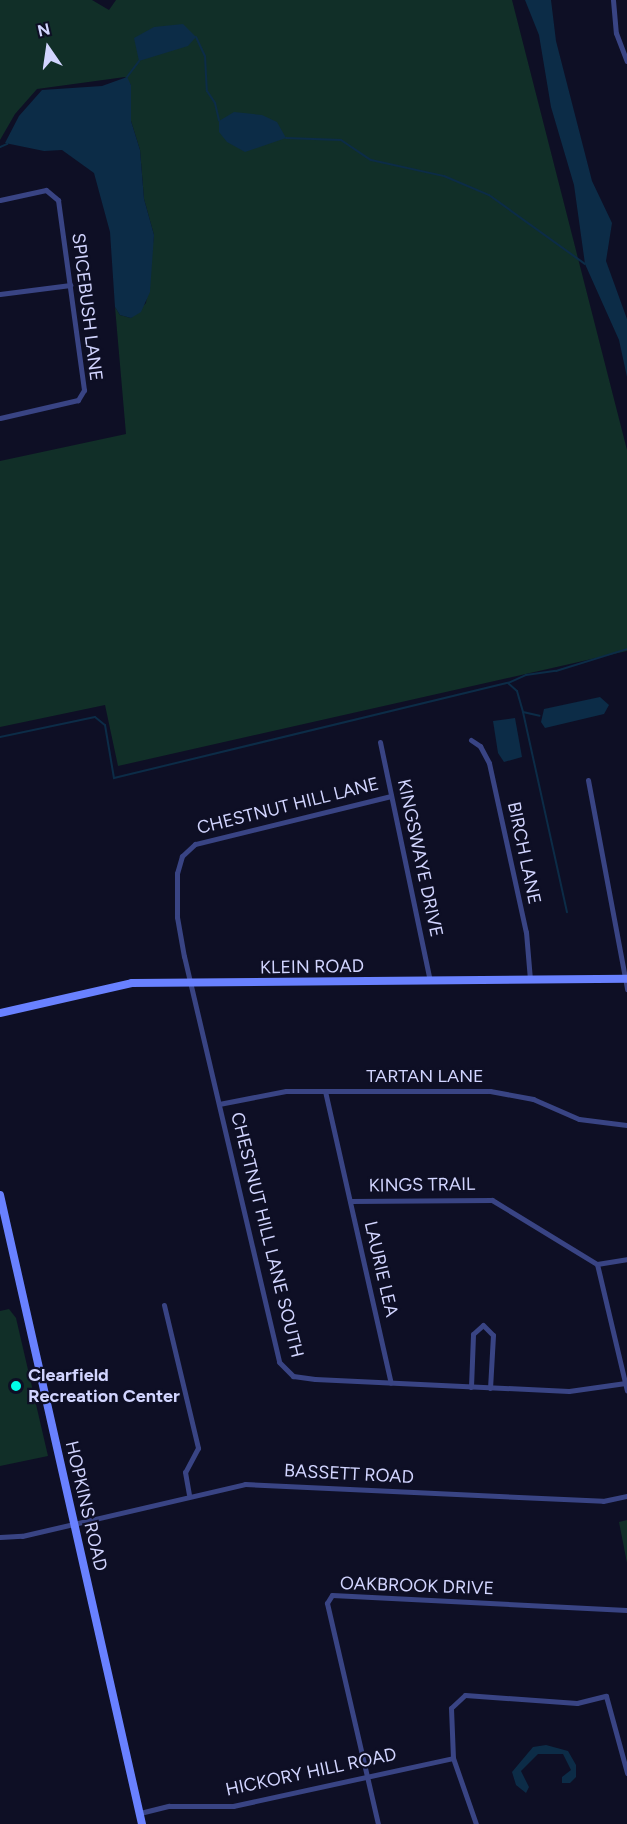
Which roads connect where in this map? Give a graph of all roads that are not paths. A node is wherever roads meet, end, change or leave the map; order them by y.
1 (613, 0) edge
2 (627, 61) edge
3 (0, 200) edge
4 (70, 285) junction
5 (0, 294) edge
6 (0, 418) edge
7 (471, 740) dead end
8 (380, 742) dead end
9 (588, 780) dead end
10 (392, 796) junction
11 (626, 979) edge
12 (530, 980) junction
13 (430, 981) junction
14 (191, 983) junction
15 (627, 989) edge
16 (0, 1013) edge
17 (325, 1091) junction
18 (219, 1104) junction
19 (627, 1125) edge
20 (0, 1198) edge
21 (350, 1201) junction
22 (627, 1259) edge
23 (597, 1264) junction
24 (164, 1305) dead end
25 (391, 1383) junction
26 (625, 1383) junction
27 (471, 1387) junction
28 (490, 1388) junction
29 (627, 1391) edge
30 (189, 1495) junction
31 (627, 1496) edge
32 (74, 1523) junction
33 (0, 1537) edge
34 (627, 1610) edge
35 (453, 1758) junction
36 (627, 1773) edge
37 (368, 1776) junction
38 (140, 1813) junction
39 (142, 1824) edge
40 (378, 1824) edge
41 (476, 1824) edge

1 - 2 street
3 - 4 street, SPICEBUSH LANE
4 - 5 street
4 - 6 street, SPICEBUSH LANE
7 - 12 street, BIRCH LANE
8 - 10 street, KINGSWAYE DRIVE
9 - 11 street
10 - 13 street, KINGSWAYE DRIVE
10 - 14 street, CHESTNUT HILL LANE
11 - 12 street, KLEIN ROAD
11 - 15 street
12 - 13 street, KLEIN ROAD
13 - 14 street, KLEIN ROAD
14 - 16 street, KLEIN ROAD
14 - 18 street, CHESTNUT HILL LANE SOUTH
17 - 18 street, TARTAN LANE
17 - 19 street, TARTAN LANE
17 - 21 street, LAURIE LEA
18 - 25 street, CHESTNUT HILL LANE SOUTH
20 - 32 street, HOPKINS ROAD
21 - 23 street, KINGS TRAIL
21 - 25 street, LAURIE LEA
22 - 23 street
23 - 26 street
24 - 30 street
25 - 27 street, CHESTNUT HILL LANE SOUTH
26 - 28 street, CHESTNUT HILL LANE SOUTH
26 - 29 street
27 - 28 street, CHESTNUT HILL LANE SOUTH
27 - 28 street
30 - 31 street, BASSETT ROAD
30 - 32 street, BASSETT ROAD
32 - 33 street, BASSETT ROAD
32 - 38 street, HOPKINS ROAD
34 - 37 street, OAKBROOK DRIVE
35 - 36 street
35 - 37 street, HICKORY HILL ROAD
35 - 41 street
37 - 38 street, HICKORY HILL ROAD
37 - 40 street, OAKBROOK DRIVE
38 - 39 street, HOPKINS ROAD

